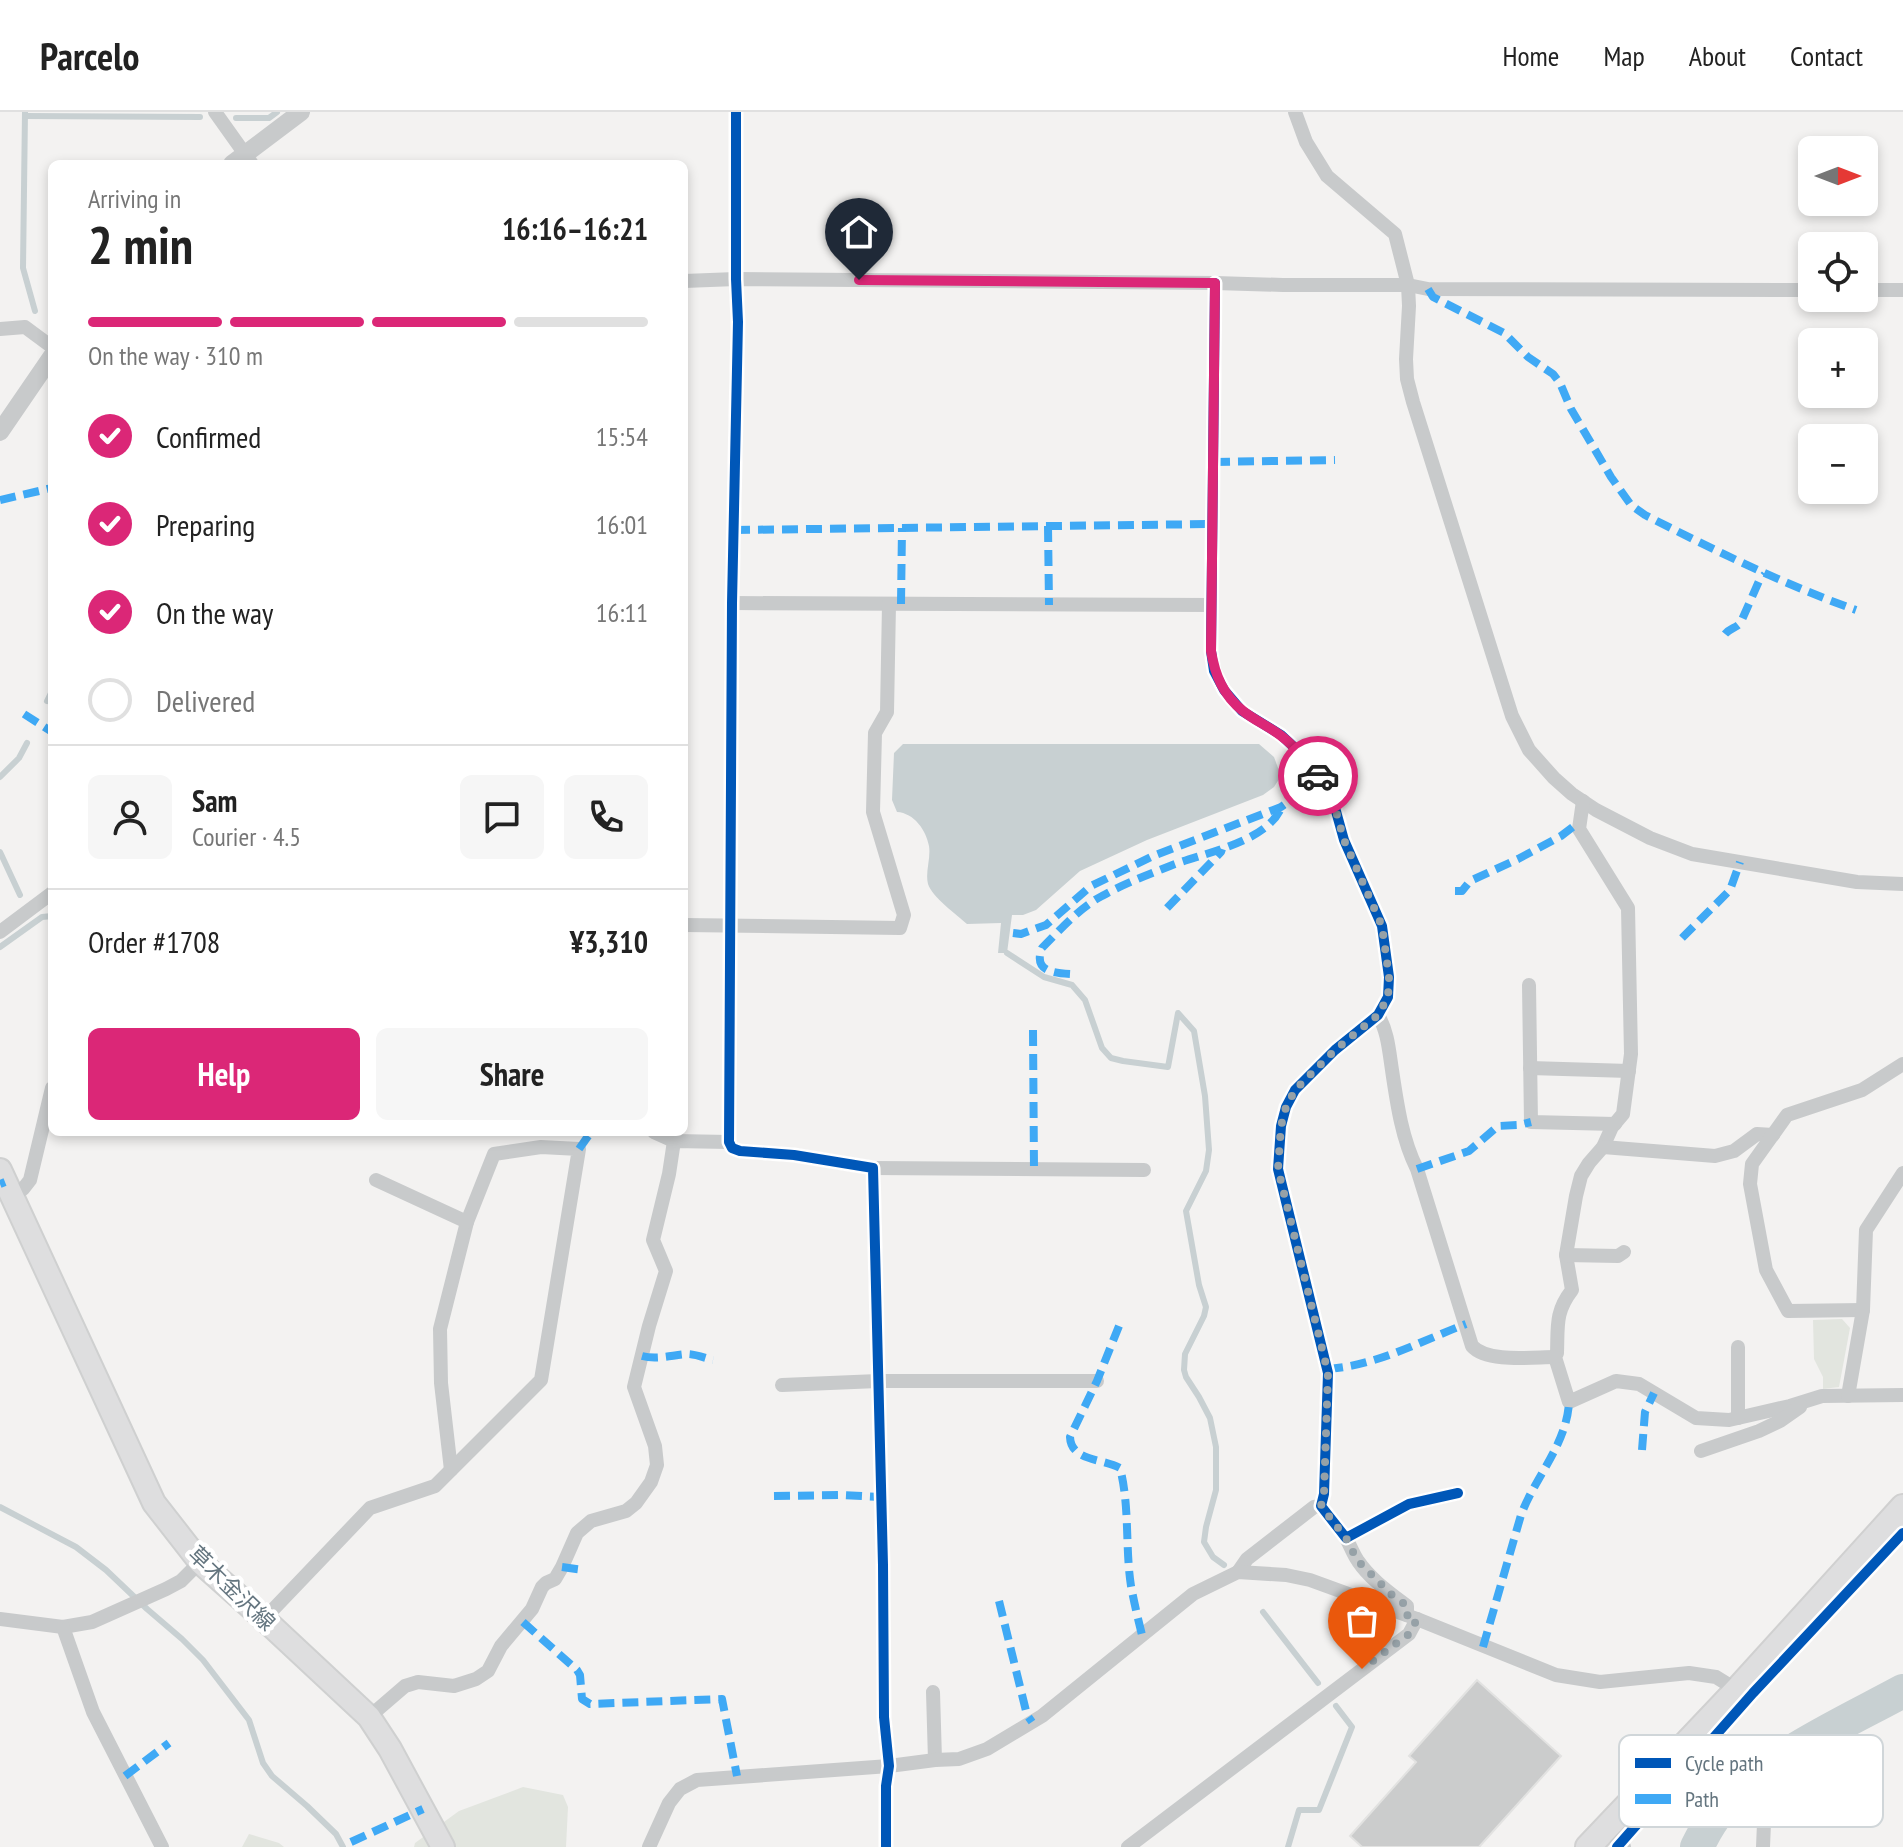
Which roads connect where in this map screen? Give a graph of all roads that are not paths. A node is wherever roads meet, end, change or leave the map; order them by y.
1 (215, 112) edge
2 (301, 112) edge
3 (736, 112) edge
4 (1295, 112) edge
5 (242, 160) edge
6 (244, 160) edge
7 (736, 279) junction
8 (688, 281) edge
9 (1215, 283) junction
10 (1408, 285) junction
11 (1798, 290) edge
12 (1878, 290) edge
13 (1903, 290) edge
14 (0, 329) edge
15 (48, 344) edge
16 (48, 362) edge
17 (0, 432) edge
18 (732, 603) junction
19 (889, 604) junction
20 (1212, 605) junction
21 (1583, 801) junction
22 (1903, 884) edge
23 (48, 896) edge
24 (688, 925) edge
25 (730, 926) junction
26 (0, 932) edge
27 (1529, 985) dead end
28 (1378, 1015) junction
29 (1903, 1064) edge
30 (1530, 1068) junction
31 (1629, 1071) junction
32 (48, 1105) edge
33 (1615, 1124) junction
34 (1773, 1135) junction
35 (663, 1136) edge
36 (674, 1141) junction
37 (729, 1142) junction
38 (1603, 1147) junction
39 (873, 1168) junction
40 (0, 1170) edge
41 (1144, 1170) dead end
42 (1903, 1173) edge
43 (376, 1180) dead end
44 (11, 1195) junction
45 (467, 1222) junction
46 (1624, 1252) dead end
47 (1566, 1255) junction
48 (1863, 1310) junction
49 (1738, 1347) dead end
50 (1555, 1357) junction
51 (878, 1381) junction
52 (1097, 1381) dead end
53 (782, 1385) dead end
54 (1903, 1395) edge
55 (1848, 1396) junction
56 (1800, 1403) junction
57 (1738, 1418) junction
58 (1701, 1451) dead end
59 (451, 1470) junction
60 (1458, 1493) dead end
61 (1321, 1506) junction
62 (1903, 1507) edge
63 (1346, 1538) junction
64 (200, 1562) junction
65 (1238, 1572) junction
66 (1412, 1617) junction
67 (0, 1619) edge
68 (264, 1619) junction
69 (63, 1627) junction
70 (1737, 1690) junction
71 (933, 1692) dead end
72 (369, 1717) junction
73 (1694, 1735) edge
74 (935, 1760) junction
75 (889, 1766) junction
76 (1619, 1813) edge
77 (1607, 1825) junction
78 (1764, 1827) edge
79 (162, 1847) edge
80 (443, 1847) edge
81 (649, 1847) edge
82 (886, 1847) edge
83 (1128, 1847) edge
84 (1588, 1847) edge
85 (1624, 1847) edge
86 (1763, 1847) edge

1 - 5 street
2 - 6 street
3 - 7 street
4 - 10 street
7 - 8 street
7 - 9 street
7 - 18 street
9 - 10 street
9 - 20 street
10 - 11 street
10 - 21 street
12 - 13 street
14 - 15 street
16 - 17 street
18 - 19 street
18 - 25 street
19 - 20 street
19 - 25 street
20 - 28 street
21 - 22 street
21 - 31 street
23 - 26 street
24 - 25 street
25 - 37 street
27 - 30 street
28 - 50 street
28 - 61 street
29 - 34 street
30 - 31 street
30 - 33 street
31 - 33 street
32 - 44 street
33 - 38 street
34 - 38 street
34 - 48 street
35 - 36 street
36 - 37 street
36 - 72 street
37 - 39 street
38 - 47 street
39 - 41 street
39 - 51 street
40 - 44 main road, 草木金沢線
42 - 48 street
43 - 45 street
44 - 64 main road, 草木金沢線
45 - 59 street
45 - 59 street
46 - 47 street
47 - 50 street
48 - 55 street
49 - 57 street
50 - 57 street
51 - 52 street
51 - 53 street
51 - 75 street
54 - 55 street
55 - 56 street
56 - 57 street
56 - 58 street
59 - 68 street
60 - 63 street
61 - 63 street
61 - 65 street
62 - 70 main road
63 - 66 street
64 - 68 main road, 草木金沢線
64 - 69 street
65 - 66 street
65 - 74 street
66 - 70 street
66 - 83 street
67 - 69 street
68 - 72 main road, 草木金沢線
69 - 79 street
70 - 73 main road
71 - 74 street
72 - 80 main road, 草木金沢線
74 - 75 street
75 - 81 street
75 - 82 street
76 - 77 main road
77 - 84 main road
77 - 85 street
78 - 86 street

